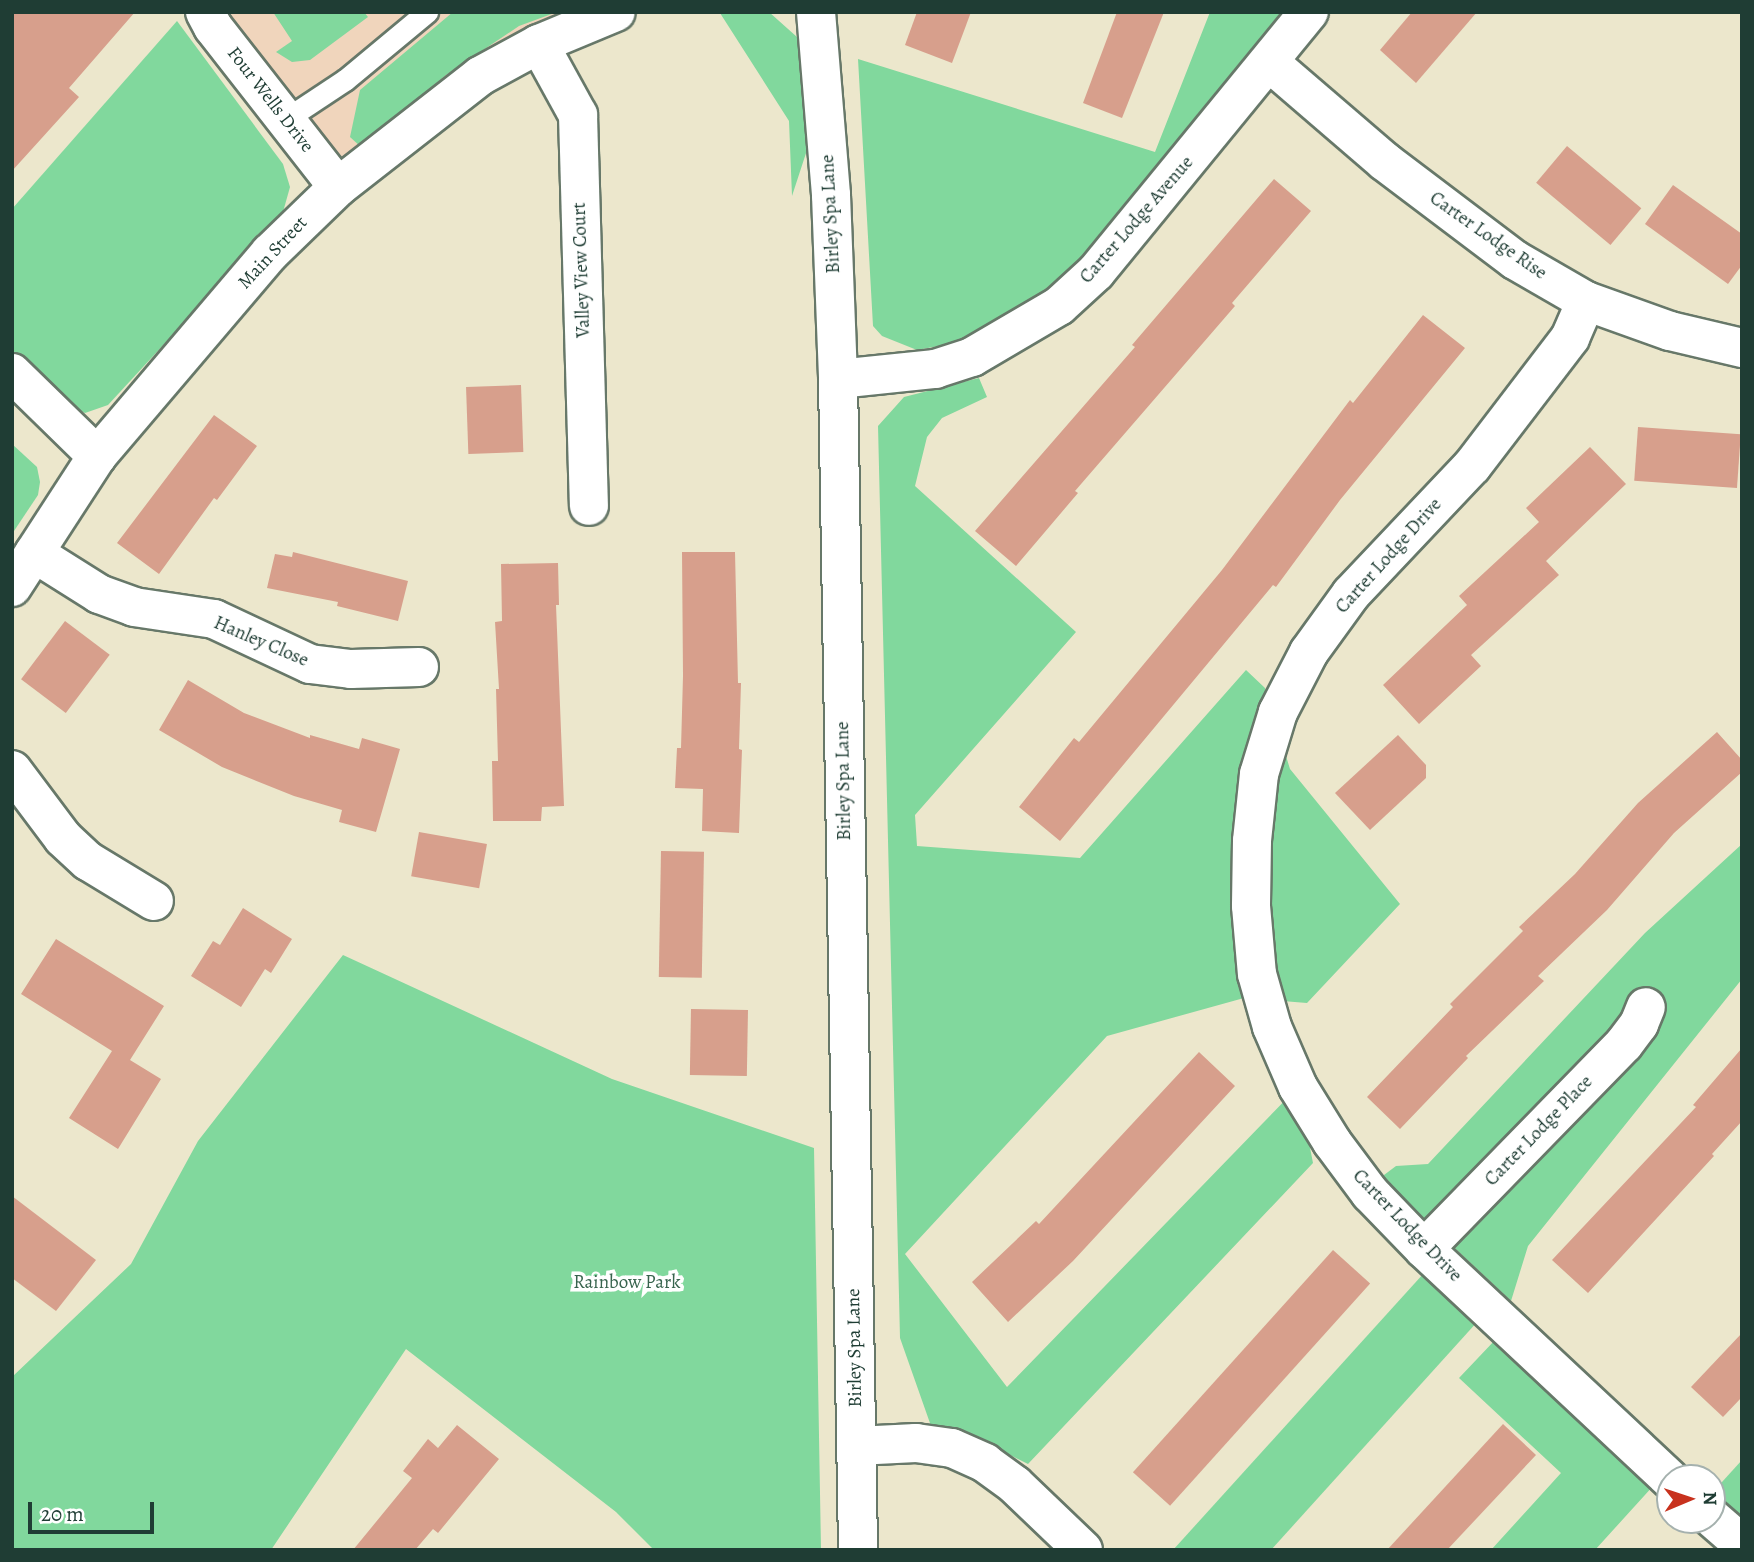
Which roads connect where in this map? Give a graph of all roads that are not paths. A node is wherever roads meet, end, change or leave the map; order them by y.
1 (205, 12) edge
2 (427, 12) edge
3 (616, 12) edge
4 (816, 12) edge
5 (1309, 12) edge
6 (539, 44) junction
7 (1269, 62) junction
8 (286, 119) junction
9 (338, 187) junction
10 (1586, 301) junction
11 (1742, 348) edge
12 (12, 373) edge
13 (838, 379) junction
14 (97, 456) junction
15 (589, 506) dead end
16 (34, 553) junction
17 (12, 587) edge
18 (419, 667) dead end
19 (12, 770) edge
20 (154, 901) dead end
21 (1646, 1007) dead end
22 (1424, 1249) junction
23 (856, 1446) junction
24 (1656, 1466) edge
25 (1726, 1530) edge
26 (1742, 1544) edge
27 (858, 1550) edge
28 (1083, 1550) edge

1 - 8 street, Four Wells Drive
2 - 8 lane
3 - 6 street, Main Street
4 - 13 street, Birley Spa Lane
5 - 7 street, Carter Lodge Avenue
6 - 9 street, Main Street
6 - 15 street, Valley View Court
7 - 10 street, Carter Lodge Rise
7 - 13 street, Carter Lodge Avenue
8 - 9 street, Four Wells Drive
9 - 14 street, Main Street
10 - 11 street, Carter Lodge Rise
10 - 22 street, Carter Lodge Drive
12 - 14 street
13 - 23 street, Birley Spa Lane
14 - 16 street, Main Street
16 - 17 street, Main Street
16 - 18 street, Hanley Close
19 - 20 street
21 - 22 street, Carter Lodge Place
22 - 24 street, Carter Lodge Drive
23 - 27 street, Birley Spa Lane
23 - 28 street
25 - 26 street

